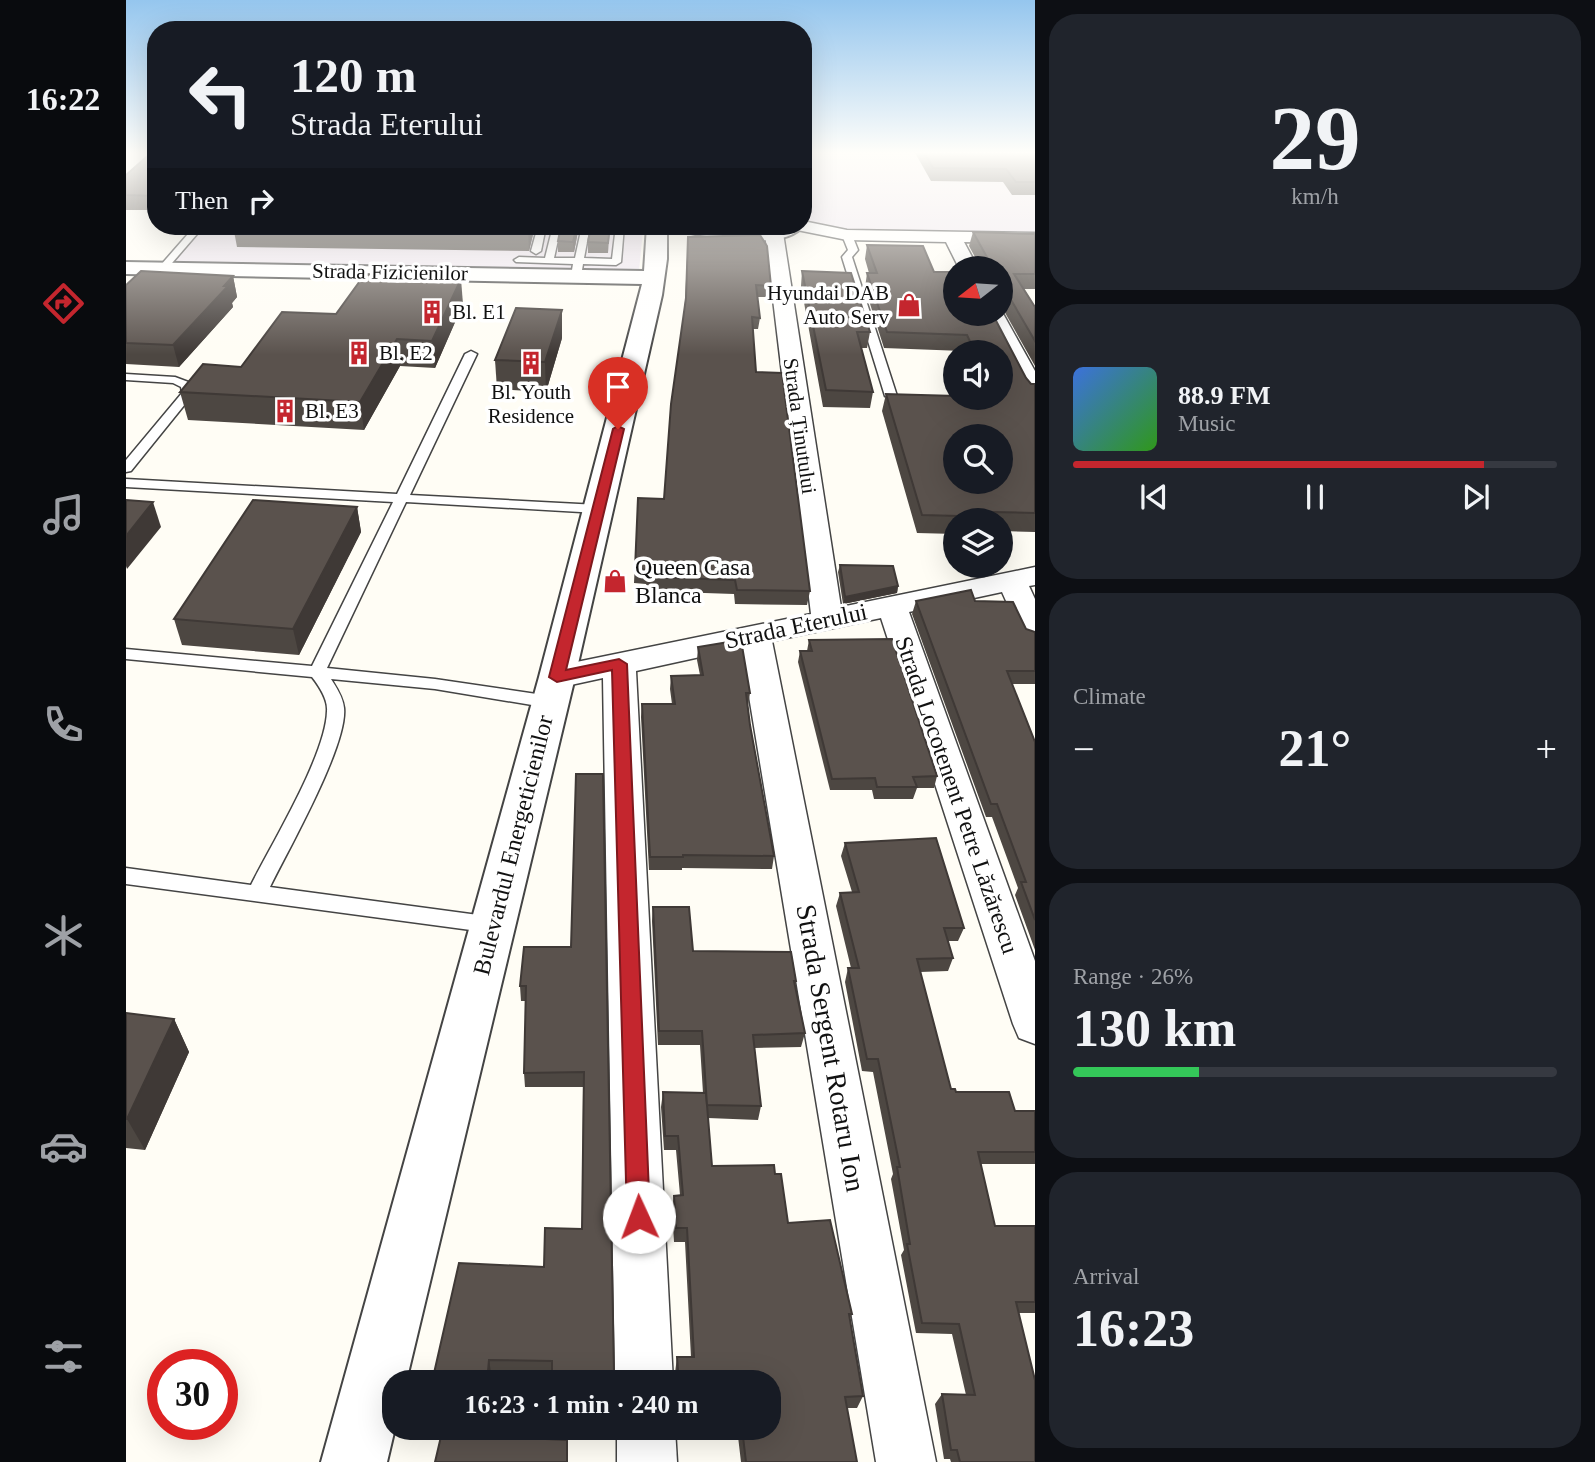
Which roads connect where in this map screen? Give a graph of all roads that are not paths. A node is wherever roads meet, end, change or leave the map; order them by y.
1 (812, 228) edge
2 (192, 235) edge
3 (540, 235) edge
4 (555, 235) edge
5 (584, 235) edge
6 (619, 235) edge
7 (657, 235) edge
8 (713, 235) edge
9 (785, 235) edge
10 (847, 235) junction
11 (953, 237) junction
12 (1035, 238) edge
13 (536, 251) dead end
14 (963, 256) edge
15 (519, 260) dead end
16 (549, 260) junction
17 (126, 268) edge
18 (163, 268) junction
19 (577, 268) junction
20 (656, 269) junction
21 (1000, 326) edge
22 (471, 354) dead end
23 (126, 377) edge
24 (1035, 393) edge
25 (891, 396) edge
26 (126, 468) edge
27 (126, 483) edge
28 (402, 498) junction
29 (598, 509) junction
30 (1023, 578) edge
31 (892, 606) junction
32 (827, 620) junction
33 (1035, 634) edge
34 (755, 635) junction
35 (126, 653) edge
36 (619, 664) junction
37 (317, 672) junction
38 (553, 690) junction
39 (126, 876) edge
40 (256, 894) junction
41 (493, 925) junction
42 (1035, 1024) edge
43 (645, 1370) edge
44 (646, 1440) edge
45 (354, 1462) edge
46 (647, 1462) edge
47 (906, 1462) edge

1 - 10 street
2 - 18 lane
3 - 13 lane
4 - 16 lane
5 - 19 lane
6 - 19 lane
7 - 20 street, Bulevardul Energeticienilor
8 - 20 street
9 - 32 street, Strada Ținutului
10 - 11 street
10 - 25 lane
11 - 12 street
11 - 14 street
15 - 16 lane
16 - 19 lane
17 - 18 street, Strada Fizicienilor
18 - 19 street, Strada Fizicienilor
19 - 20 street, Strada Fizicienilor
20 - 29 street, Bulevardul Energeticienilor
21 - 24 street
22 - 28 lane
23 - 26 lane
27 - 28 lane
28 - 29 lane
28 - 37 lane
29 - 38 street, Bulevardul Energeticienilor
30 - 31 street, Strada Eterului
30 - 33 street
31 - 32 street, Strada Eterului
31 - 42 street, Strada Locotenent Petre Lăzărescu
32 - 34 street, Strada Eterului
34 - 36 street, Strada Eterului
34 - 47 street, Strada Sergent Rotaru Ion
35 - 37 lane
36 - 38 street, Strada Eterului
36 - 43 street
37 - 38 lane
37 - 40 lane
38 - 41 street, Bulevardul Energeticienilor
39 - 40 lane
40 - 41 lane
41 - 45 street, Bulevardul Energeticienilor
44 - 46 street

